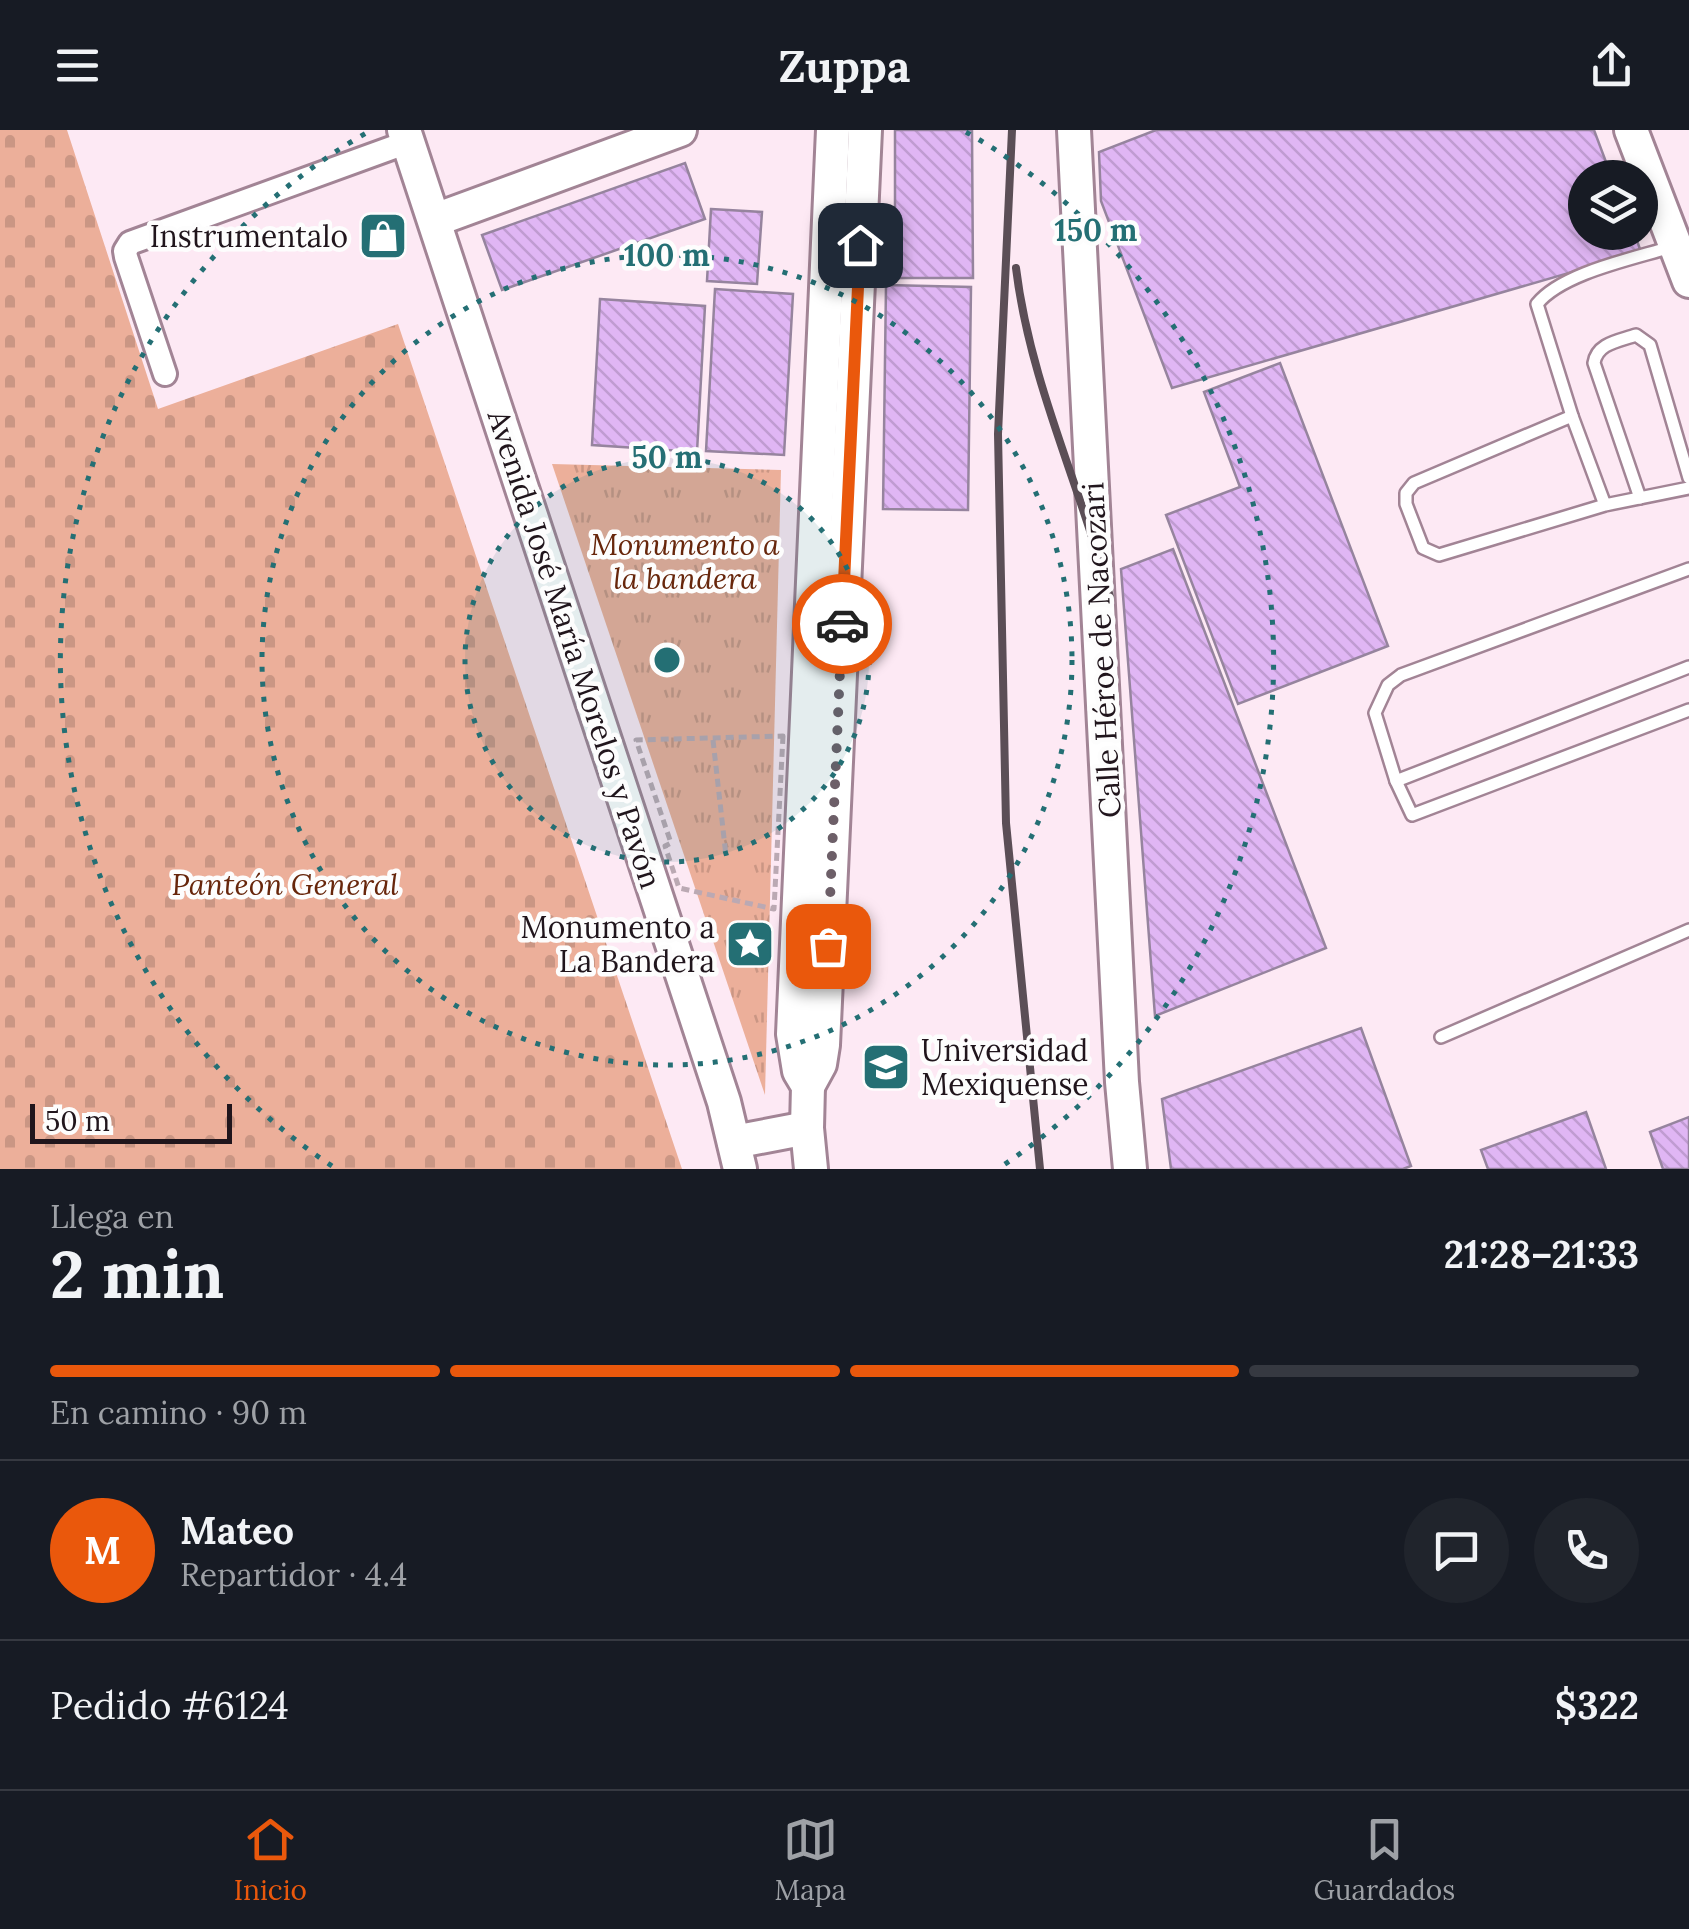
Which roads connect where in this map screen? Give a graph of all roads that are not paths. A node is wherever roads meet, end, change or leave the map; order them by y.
1 (680, 130) edge
2 (834, 130) edge
3 (864, 130) edge
4 (1074, 130) edge
5 (1631, 130) edge
6 (406, 136) edge
7 (435, 220) junction
8 (844, 244) junction
9 (1675, 246) junction
10 (1689, 281) edge
11 (165, 374) dead end
12 (1572, 416) junction
13 (1689, 478) edge
14 (1689, 488) edge
15 (1640, 498) junction
16 (1605, 506) junction
17 (1689, 568) edge
18 (1689, 668) edge
19 (1689, 710) edge
20 (1396, 781) junction
21 (1689, 930) edge
22 (1441, 1037) dead end
23 (807, 1128) junction
24 (737, 1155) edge
25 (811, 1169) edge
26 (1130, 1169) edge

1 - 7 main road
2 - 8 main road
3 - 8 main road
4 - 26 main road, Calle Héroe de Nacozari
5 - 9 main road
6 - 7 main road, Avenida José María Morelos y Pavón
6 - 11 street
7 - 24 main road, Avenida José María Morelos y Pavón
8 - 23 main road
9 - 10 main road
9 - 12 lane
12 - 16 lane
12 - 16 lane
13 - 15 lane
14 - 15 lane
15 - 16 lane
17 - 20 lane
18 - 20 lane
19 - 20 lane
21 - 22 lane
23 - 24 main road
23 - 25 main road

